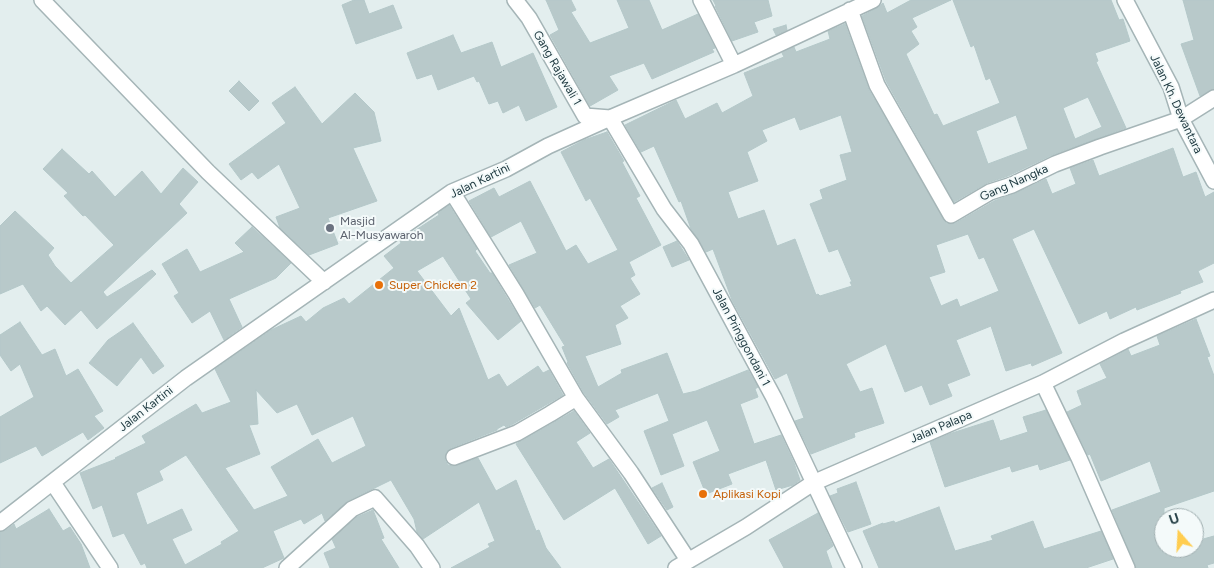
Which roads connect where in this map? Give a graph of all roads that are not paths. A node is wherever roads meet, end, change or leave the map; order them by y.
1 (42, 0) edge
2 (515, 0) edge
3 (702, 0) edge
4 (873, 0) edge
5 (1125, 0) edge
6 (850, 10) junction
7 (734, 65) junction
8 (1214, 98) edge
9 (610, 118) junction
10 (1181, 119) junction
11 (1214, 181) edge
12 (452, 192) junction
13 (324, 282) junction
14 (1214, 300) edge
15 (1043, 383) junction
16 (576, 398) junction
17 (454, 457) dead end
18 (53, 483) junction
19 (814, 483) junction
20 (0, 523) edge
21 (682, 564) edge
22 (110, 568) edge
23 (287, 568) edge
24 (432, 568) edge
25 (854, 568) edge
26 (1127, 568) edge

1 - 13 street
2 - 9 street, Gang Rajawali 1
3 - 7 street
4 - 6 street, Jalan Kartini
5 - 10 street, Jalan Kh. Dewantara
6 - 7 street, Jalan Kartini
6 - 10 street, Gang Nangka
7 - 9 street, Jalan Kartini
8 - 10 street
9 - 12 street, Jalan Kartini
9 - 19 street, Jalan Pringgondani 1
10 - 11 street, Jalan Kh. Dewantara
12 - 13 street, Jalan Kartini
12 - 16 street
13 - 18 street, Jalan Kartini
14 - 15 street, Jalan Palapa
15 - 19 street, Jalan Palapa
15 - 26 street
16 - 17 street
16 - 21 street
18 - 20 street, Jalan Kartini
18 - 22 street
19 - 21 street, Jalan Palapa
19 - 25 street, Jalan Pringgondani 1
23 - 24 street

